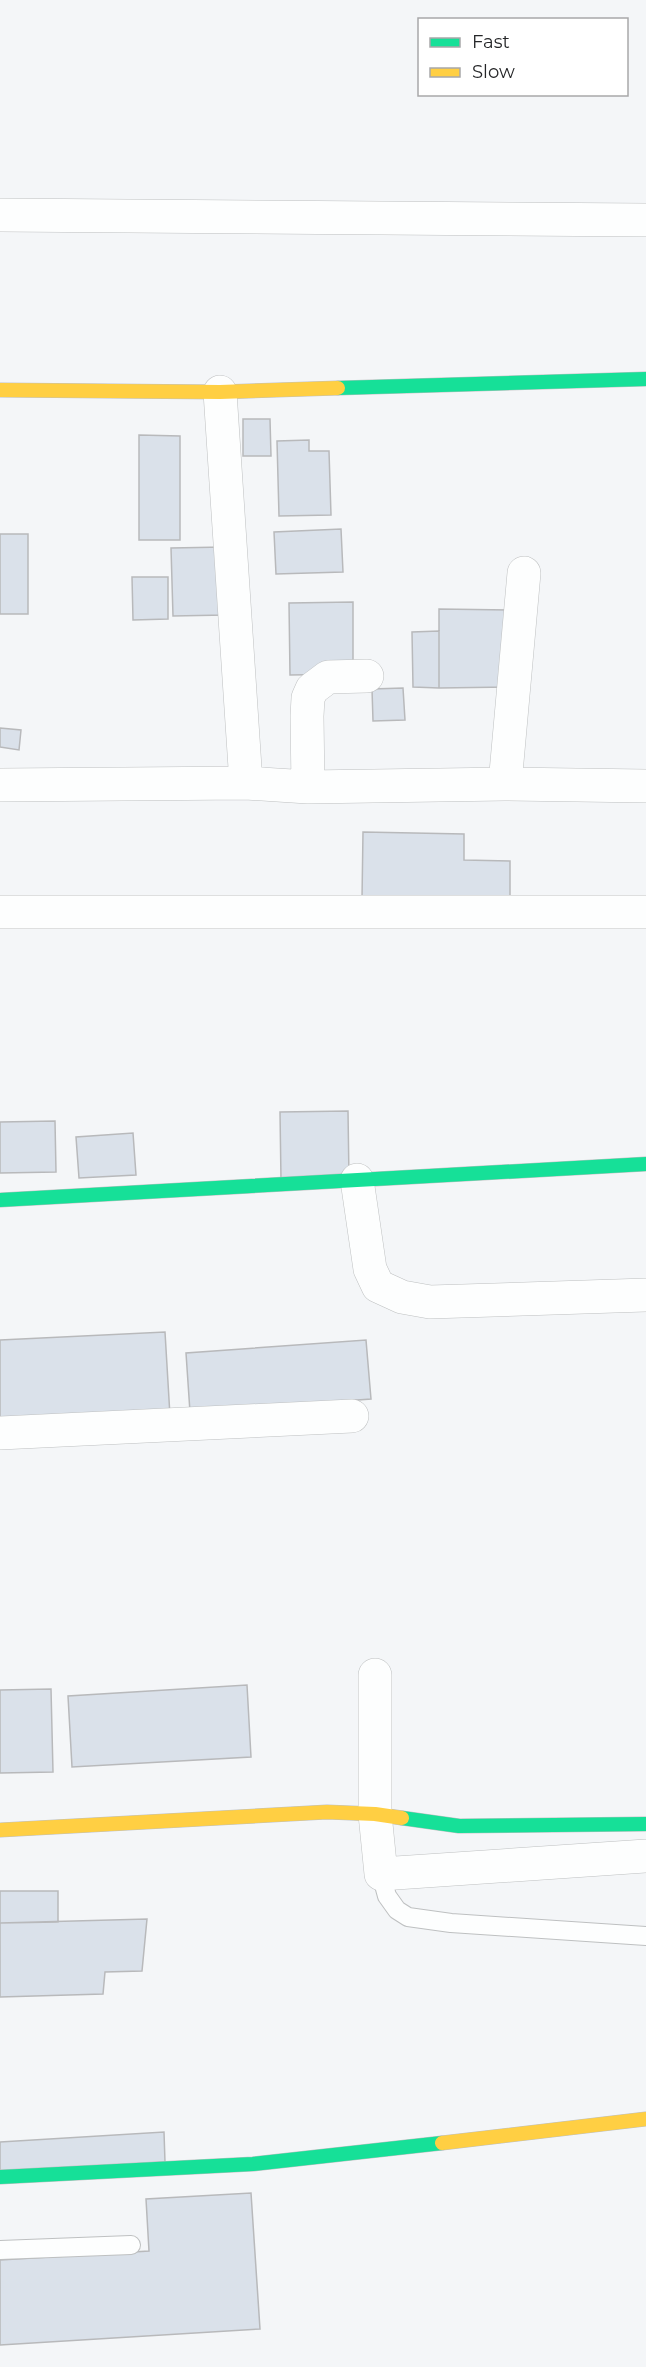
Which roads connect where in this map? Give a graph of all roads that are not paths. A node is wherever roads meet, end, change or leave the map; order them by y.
1 (0, 216) edge
2 (646, 220) edge
3 (646, 379) edge
4 (0, 390) edge
5 (220, 392) junction
6 (524, 573) dead end
7 (367, 676) dead end
8 (246, 783) junction
9 (505, 784) junction
10 (0, 785) edge
11 (646, 786) edge
12 (308, 787) junction
13 (0, 912) edge
14 (646, 912) edge
15 (646, 1164) edge
16 (357, 1180) junction
17 (0, 1200) edge
18 (646, 1295) edge
19 (352, 1416) dead end
20 (0, 1433) edge
21 (375, 1675) dead end
22 (375, 1814) junction
23 (646, 1824) edge
24 (0, 1830) edge
25 (646, 1856) edge
26 (381, 1874) junction
27 (646, 1936) edge
28 (646, 2119) edge
29 (0, 2176) edge
30 (131, 2245) dead end
31 (0, 2250) edge

1 - 2 street
3 - 5 street
4 - 5 street
5 - 8 street
6 - 9 street
7 - 12 street
8 - 10 street
8 - 12 street
9 - 11 street
9 - 12 street
13 - 14 street
15 - 16 street
16 - 17 street
16 - 18 street
19 - 20 street
21 - 22 street
22 - 23 street
22 - 24 street
22 - 26 street
25 - 26 street
26 - 27 lane
28 - 29 street
30 - 31 lane

